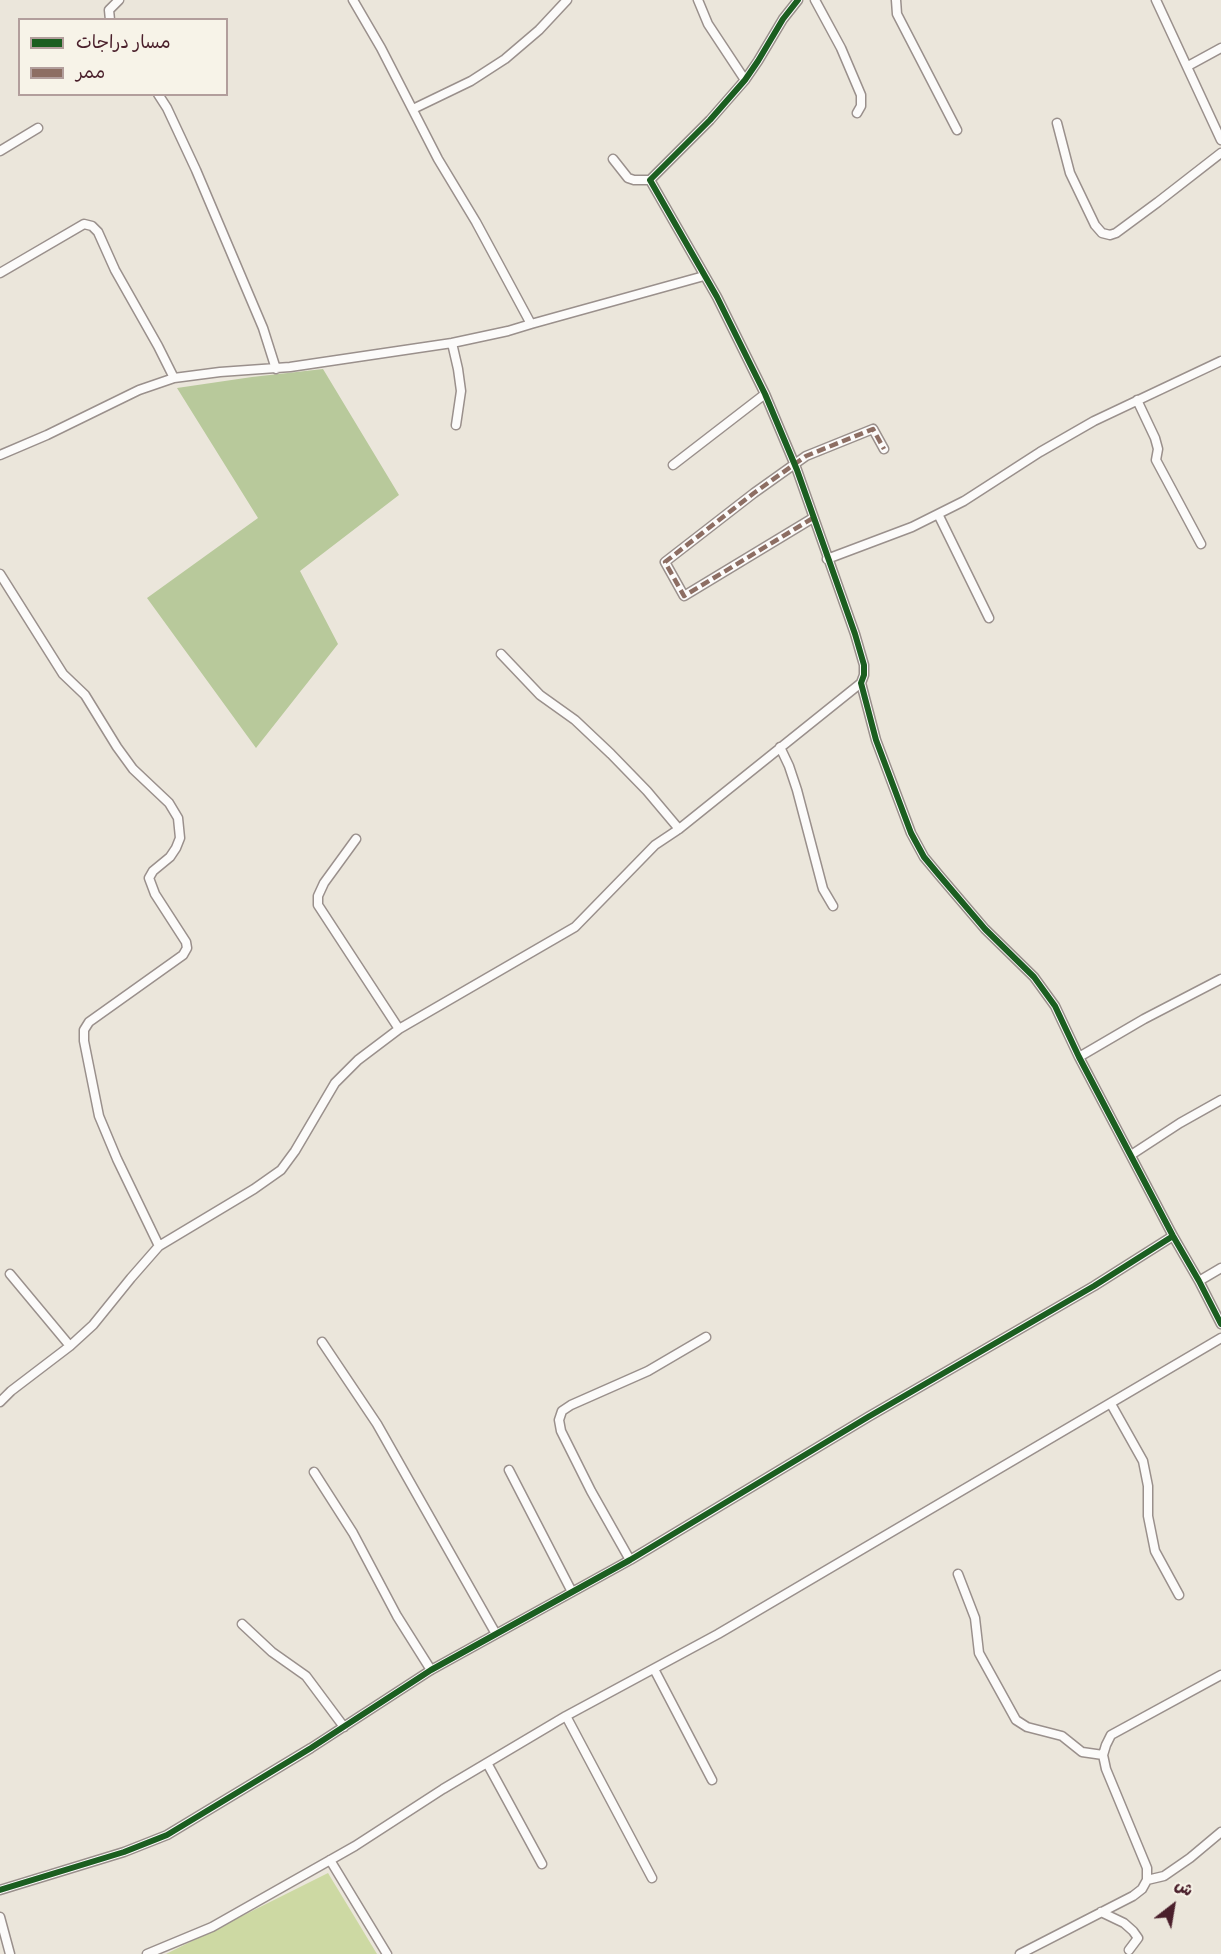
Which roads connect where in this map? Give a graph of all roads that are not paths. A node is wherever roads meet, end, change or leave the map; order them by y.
1 (118, 0) edge
2 (353, 0) edge
3 (567, 0) edge
4 (698, 0) edge
5 (798, 0) edge
6 (815, 0) edge
7 (896, 0) edge
8 (1156, 0) edge
9 (110, 18) edge
10 (1221, 48) edge
11 (1188, 66) junction
12 (744, 80) junction
13 (160, 96) edge
14 (413, 109) junction
15 (858, 113) dead end
16 (1057, 123) dead end
17 (38, 128) dead end
18 (957, 130) dead end
19 (1221, 140) edge
20 (0, 151) edge
21 (1221, 153) edge
22 (613, 159) dead end
23 (650, 180) junction
24 (0, 273) edge
25 (704, 276) junction
26 (531, 324) junction
27 (452, 343) junction
28 (1221, 361) edge
29 (276, 369) junction
30 (174, 378) junction
31 (765, 394) junction
32 (1137, 400) junction
33 (456, 425) dead end
34 (884, 448) dead end
35 (0, 455) edge
36 (795, 463) junction
37 (673, 465) dead end
38 (938, 514) junction
39 (813, 518) junction
40 (1201, 544) dead end
41 (827, 559) junction
42 (0, 574) edge
43 (989, 618) dead end
44 (501, 654) dead end
45 (861, 683) junction
46 (780, 747) junction
47 (679, 829) junction
48 (356, 839) dead end
49 (832, 906) dead end
50 (1221, 979) edge
51 (399, 1029) junction
52 (1079, 1057) junction
53 (1221, 1100) edge
54 (1131, 1155) junction
55 (1173, 1236) junction
56 (159, 1246) junction
57 (1221, 1268) edge
58 (10, 1274) dead end
59 (1199, 1281) junction
60 (1221, 1323) edge
61 (706, 1337) dead end
62 (1221, 1338) edge
63 (322, 1342) dead end
64 (70, 1346) junction
65 (2, 1396) edge
66 (1111, 1404) junction
67 (509, 1470) dead end
68 (314, 1472) dead end
69 (630, 1560) junction
70 (958, 1574) dead end
71 (572, 1592) junction
72 (1179, 1595) dead end
73 (242, 1624) dead end
74 (496, 1634) junction
75 (654, 1669) junction
76 (431, 1670) junction
77 (1221, 1675) edge
78 (566, 1716) junction
79 (344, 1727) junction
80 (1103, 1755) junction
81 (488, 1763) junction
82 (712, 1780) dead end
83 (1221, 1832) edge
84 (330, 1860) junction
85 (542, 1864) dead end
86 (652, 1878) dead end
87 (1147, 1880) junction
88 (0, 1890) edge
89 (1101, 1912) junction
90 (0, 1917) edge
91 (1129, 1950) dead end
92 (10, 1954) edge
93 (147, 1954) edge
94 (387, 1954) edge
95 (1020, 1954) edge

1 - 9 street
2 - 14 street
3 - 14 street
4 - 12 street
5 - 12 street
6 - 15 street
7 - 18 street
8 - 11 street
10 - 11 street
11 - 19 street
12 - 23 street
13 - 29 street
14 - 26 street
16 - 21 street
17 - 20 street
22 - 23 street
23 - 25 street
24 - 30 street
25 - 26 street
25 - 31 street
26 - 27 street
27 - 29 street
27 - 33 street
28 - 32 street
29 - 30 street
30 - 35 street
31 - 36 street
31 - 37 street
32 - 38 street
32 - 40 street
34 - 36 street
36 - 39 street
36 - 39 street
38 - 41 street
38 - 43 street
39 - 41 street
41 - 45 street
42 - 56 street
44 - 47 street
45 - 46 street
45 - 52 street
46 - 47 street
46 - 49 street
47 - 51 street
48 - 51 street
50 - 52 street
51 - 56 street
52 - 54 street
53 - 54 street
54 - 55 street
55 - 59 street
55 - 69 street
56 - 64 street
57 - 59 street
58 - 64 street
59 - 60 street
61 - 69 street
62 - 66 street
63 - 74 street
64 - 65 street
66 - 72 street
66 - 75 street
67 - 71 street
68 - 76 street
69 - 71 street
70 - 80 street
71 - 74 street
73 - 79 street
74 - 76 street
75 - 78 street
75 - 82 street
76 - 79 street
77 - 80 street
78 - 81 street
78 - 86 street
79 - 88 street
80 - 87 street
81 - 84 street
81 - 85 street
83 - 87 street
84 - 93 street
84 - 94 street
87 - 89 street
89 - 91 street
89 - 95 street
90 - 92 street

